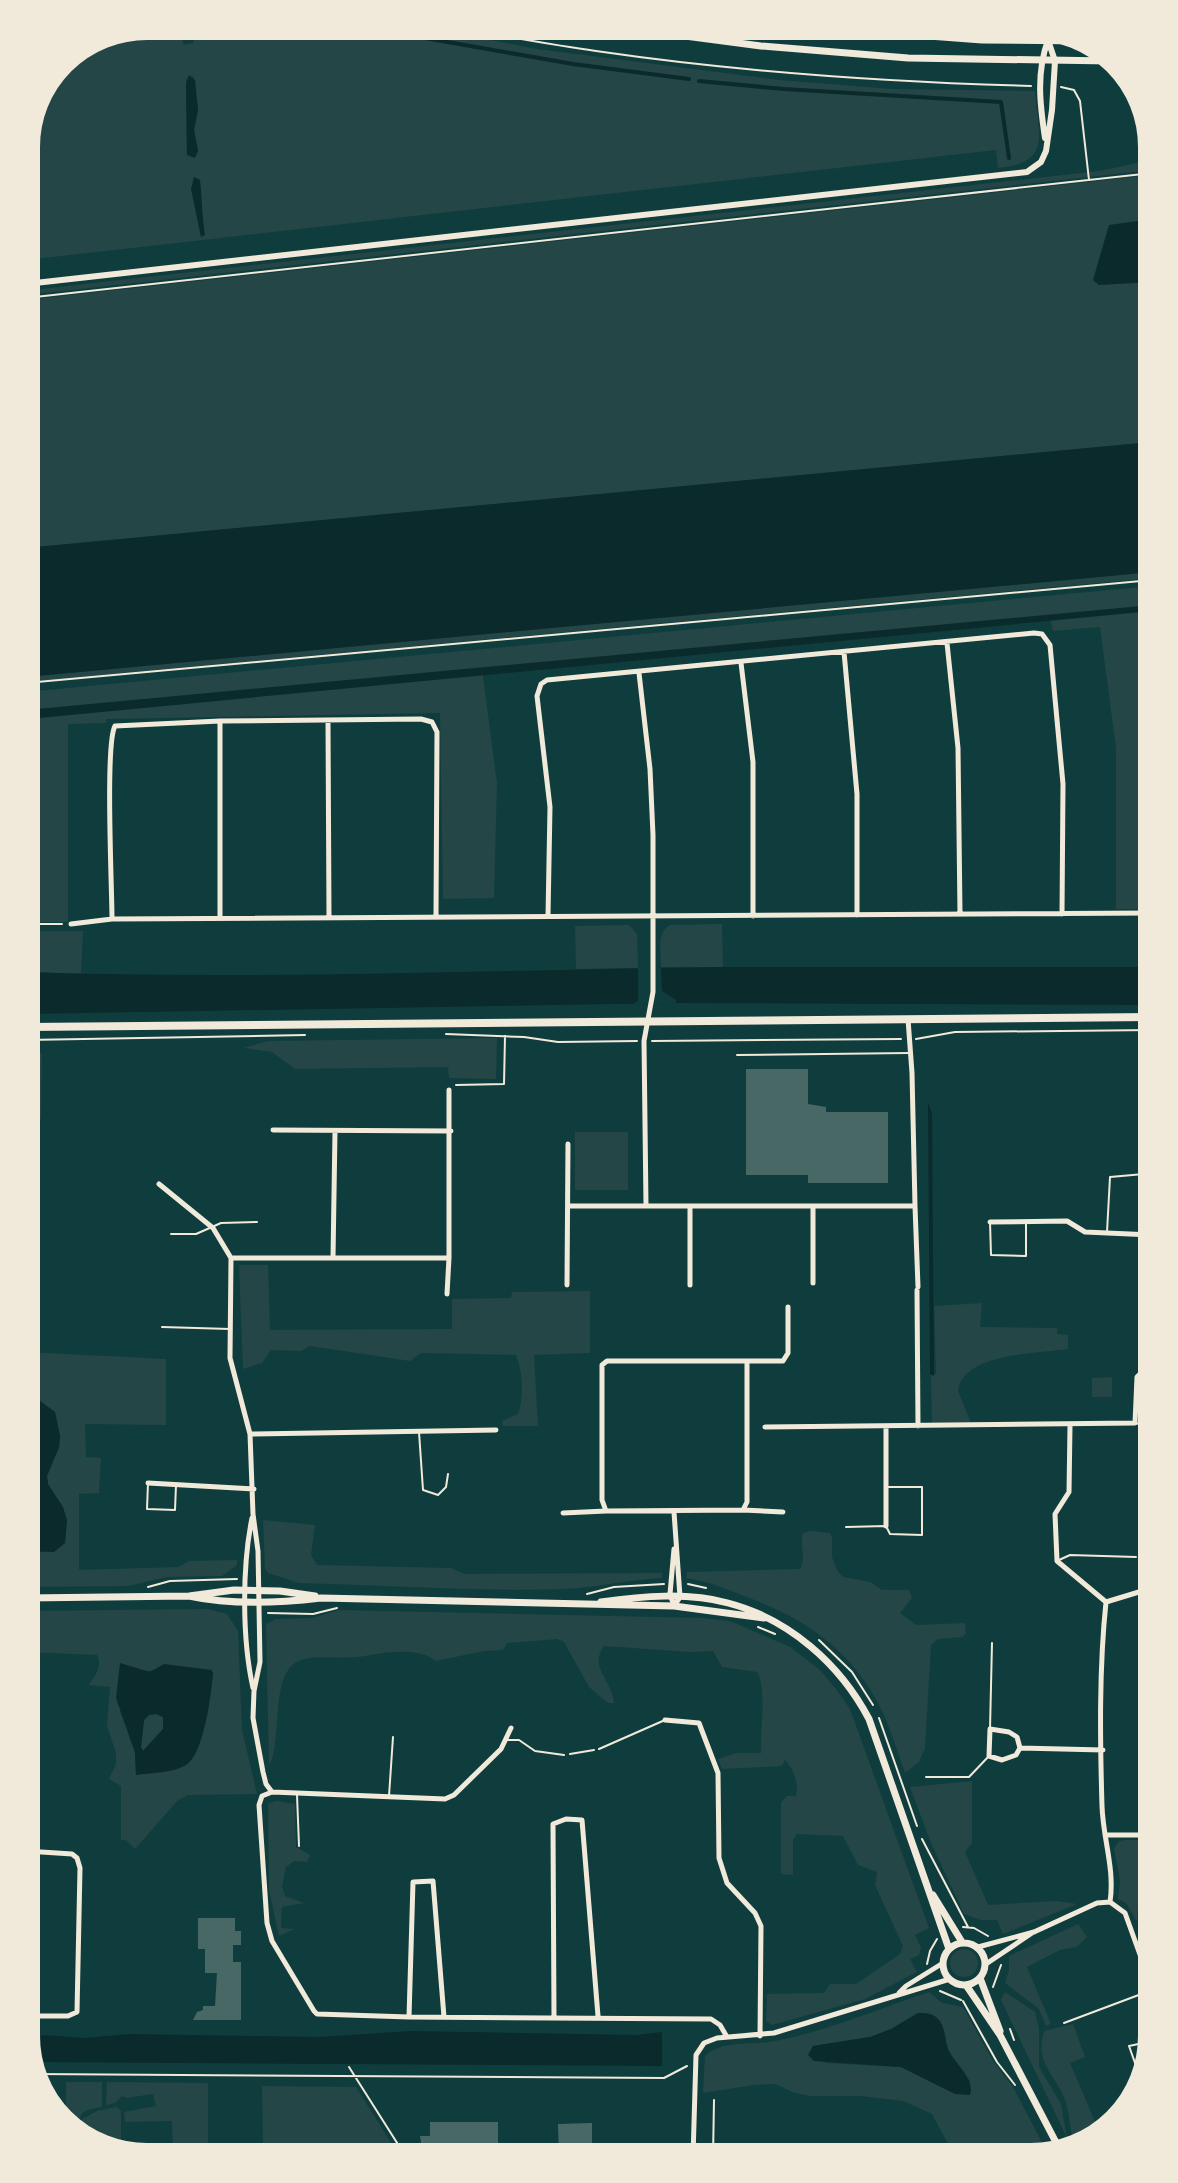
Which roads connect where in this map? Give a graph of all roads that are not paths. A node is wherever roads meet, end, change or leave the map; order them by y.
1 (685, 36) edge
2 (931, 36) edge
3 (1048, 40) junction
4 (1061, 40) edge
5 (1055, 60) junction
6 (1041, 61) junction
7 (1101, 61) edge
8 (1046, 145) junction
9 (36, 283) edge
10 (947, 643) junction
11 (843, 652) junction
12 (741, 663) junction
13 (639, 673) junction
14 (328, 720) junction
15 (219, 721) junction
16 (1142, 913) edge
17 (960, 914) junction
18 (1062, 914) junction
19 (858, 915) junction
20 (436, 916) junction
21 (548, 916) junction
22 (651, 916) junction
23 (753, 916) junction
24 (329, 917) junction
25 (220, 918) junction
26 (112, 919) junction
27 (71, 924) road end
28 (1142, 1017) edge
29 (908, 1019) junction
30 (647, 1022) junction
31 (36, 1028) edge
32 (909, 1053) junction
33 (737, 1055) dead end
34 (449, 1090) road end
35 (273, 1130) dead end
36 (335, 1131) junction
37 (451, 1131) junction
38 (567, 1143) dead end
39 (1142, 1174) edge
40 (159, 1184) dead end
41 (568, 1206) junction
42 (646, 1206) junction
43 (690, 1206) junction
44 (813, 1206) junction
45 (915, 1206) junction
46 (257, 1222) dead end
47 (990, 1222) joint
48 (1026, 1222) junction
49 (213, 1228) junction
50 (171, 1234) dead end
51 (1106, 1234) junction
52 (1142, 1235) edge
53 (231, 1258) junction
54 (333, 1258) junction
55 (449, 1258) junction
56 (813, 1283) dead end
57 (567, 1284) dead end
58 (690, 1285) dead end
59 (447, 1294) dead end
60 (788, 1307) dead end
61 (162, 1327) dead end
62 (230, 1329) junction
63 (747, 1361) junction
64 (1142, 1372) edge
65 (1135, 1423) junction
66 (1070, 1425) junction
67 (918, 1426) junction
68 (1142, 1426) edge
69 (765, 1427) dead end
70 (886, 1427) junction
71 (496, 1430) dead end
72 (419, 1432) junction
73 (250, 1434) junction
74 (448, 1474) dead end
75 (148, 1483) joint
76 (176, 1485) junction
77 (887, 1487) junction
78 (254, 1489) junction
79 (743, 1510) junction
80 (606, 1511) junction
81 (674, 1512) junction
82 (783, 1512) dead end
83 (563, 1513) dead end
84 (253, 1514) junction
85 (886, 1526) junction
86 (846, 1527) dead end
87 (675, 1545) junction
88 (1136, 1557) dead end
89 (1057, 1560) junction
90 (246, 1590) junction
91 (259, 1590) junction
92 (1142, 1591) edge
93 (189, 1596) junction
94 (670, 1597) junction
95 (680, 1597) junction
96 (36, 1598) edge
97 (321, 1598) junction
98 (259, 1600) junction
99 (246, 1601) junction
100 (1106, 1602) junction
101 (590, 1603) junction
102 (674, 1606) junction
103 (764, 1618) junction
104 (992, 1643) dead end
105 (254, 1690) junction
106 (665, 1720) joint
107 (511, 1728) dead end
108 (990, 1729) junction
109 (393, 1737) dead end
110 (506, 1740) junction
111 (1020, 1748) junction
112 (599, 1749) road end
113 (1102, 1750) junction
114 (564, 1755) road end
115 (989, 1756) junction
116 (926, 1777) dead end
117 (272, 1792) junction
118 (297, 1792) junction
119 (389, 1796) junction
120 (1105, 1835) junction
121 (1142, 1835) edge
122 (299, 1846) dead end
123 (36, 1852) edge
124 (930, 1890) junction
125 (1110, 1902) junction
126 (1034, 1932) junction
127 (962, 1942) junction
128 (978, 1947) junction
129 (949, 1949) junction
130 (1142, 1961) edge
131 (943, 1963) junction
132 (986, 1964) junction
133 (980, 1978) junction
134 (950, 1979) junction
135 (966, 1985) junction
136 (1142, 1993) edge
137 (899, 1994) junction
138 (36, 2016) edge
139 (598, 2016) junction
140 (409, 2017) junction
141 (444, 2017) junction
142 (554, 2017) junction
143 (1064, 2023) dead end
144 (1000, 2035) junction
145 (760, 2036) junction
146 (727, 2037) junction
147 (1142, 2043) edge
148 (1137, 2069) edge
149 (1057, 2144) edge
150 (693, 2147) edge

1 - 6 main road
2 - 3 main road
3 - 4 main road
3 - 5 street
3 - 6 street
5 - 6 main road
5 - 7 main road
5 - 8 street
6 - 8 street
8 - 9 street
10 - 11 street
10 - 17 street
10 - 18 street
11 - 12 street
11 - 19 street
12 - 13 street
12 - 23 street
13 - 21 street
13 - 22 street
14 - 15 street
14 - 20 street
14 - 24 street
15 - 25 street
15 - 26 street
16 - 18 street
17 - 18 street
17 - 19 street
19 - 23 street
20 - 21 street
20 - 24 street
21 - 22 street
22 - 23 street
22 - 30 street
24 - 25 street
25 - 26 street
26 - 27 street
28 - 29 main road
29 - 30 main road
29 - 32 street
30 - 31 main road
30 - 42 street
32 - 33 lane
32 - 45 street
34 - 37 street
35 - 36 street
36 - 37 street
36 - 54 street
37 - 55 street
38 - 41 street
39 - 51 lane
40 - 49 street
41 - 42 street
41 - 57 street
42 - 43 street
43 - 44 street
43 - 58 street
44 - 45 street
44 - 56 street
45 - 67 street
46 - 49 lane
47 - 48 street
47 - 48 lane
48 - 51 street
49 - 50 lane
49 - 53 street
51 - 52 street
53 - 54 street
53 - 62 street
54 - 55 street
55 - 59 street
60 - 63 street
61 - 62 lane
62 - 73 street
63 - 79 street
63 - 80 street
64 - 65 street
65 - 66 street
65 - 68 lane
66 - 67 street
66 - 89 street
67 - 70 street
69 - 70 street
70 - 77 street
71 - 72 street
72 - 73 street
72 - 74 lane
73 - 78 street
75 - 76 street
75 - 76 lane
76 - 78 street
77 - 85 street
77 - 85 lane
78 - 84 street
79 - 81 street
79 - 82 street
80 - 81 street
80 - 83 street
81 - 87 street
84 - 90 street
84 - 91 street
85 - 86 lane
87 - 94 street
87 - 95 street
88 - 89 lane
89 - 100 street
90 - 91 main road
90 - 93 main road
90 - 99 street
91 - 97 main road
91 - 98 street
92 - 100 street
93 - 96 main road
93 - 99 main road
94 - 95 main road
94 - 101 main road
94 - 102 street
95 - 102 street
95 - 103 main road
97 - 98 main road
97 - 101 main road
98 - 99 main road
98 - 105 street
99 - 105 street
100 - 113 street
101 - 102 main road
102 - 103 main road
103 - 124 main road
104 - 108 lane
105 - 117 street
106 - 112 lane
106 - 145 street
107 - 110 street
108 - 111 street
108 - 115 street
109 - 119 lane
110 - 114 lane
110 - 119 street
111 - 113 street
111 - 115 street
113 - 120 street
115 - 116 lane
117 - 118 street
117 - 140 street
118 - 119 street
118 - 122 lane
120 - 121 street
120 - 125 street
123 - 138 street
124 - 127 main road
124 - 129 main road
125 - 126 street
125 - 130 street
126 - 128 street
126 - 132 street
127 - 128 main road
127 - 129 main road
128 - 132 main road
129 - 131 main road
131 - 134 main road
131 - 137 street
132 - 133 main road
133 - 135 main road
133 - 144 main road
134 - 135 main road
134 - 137 street
135 - 144 main road
136 - 143 lane
137 - 145 street
139 - 142 street
139 - 142 street
139 - 146 street
140 - 141 street
140 - 141 street
141 - 142 street
144 - 149 main road
145 - 146 street
146 - 150 street
147 - 148 lane

